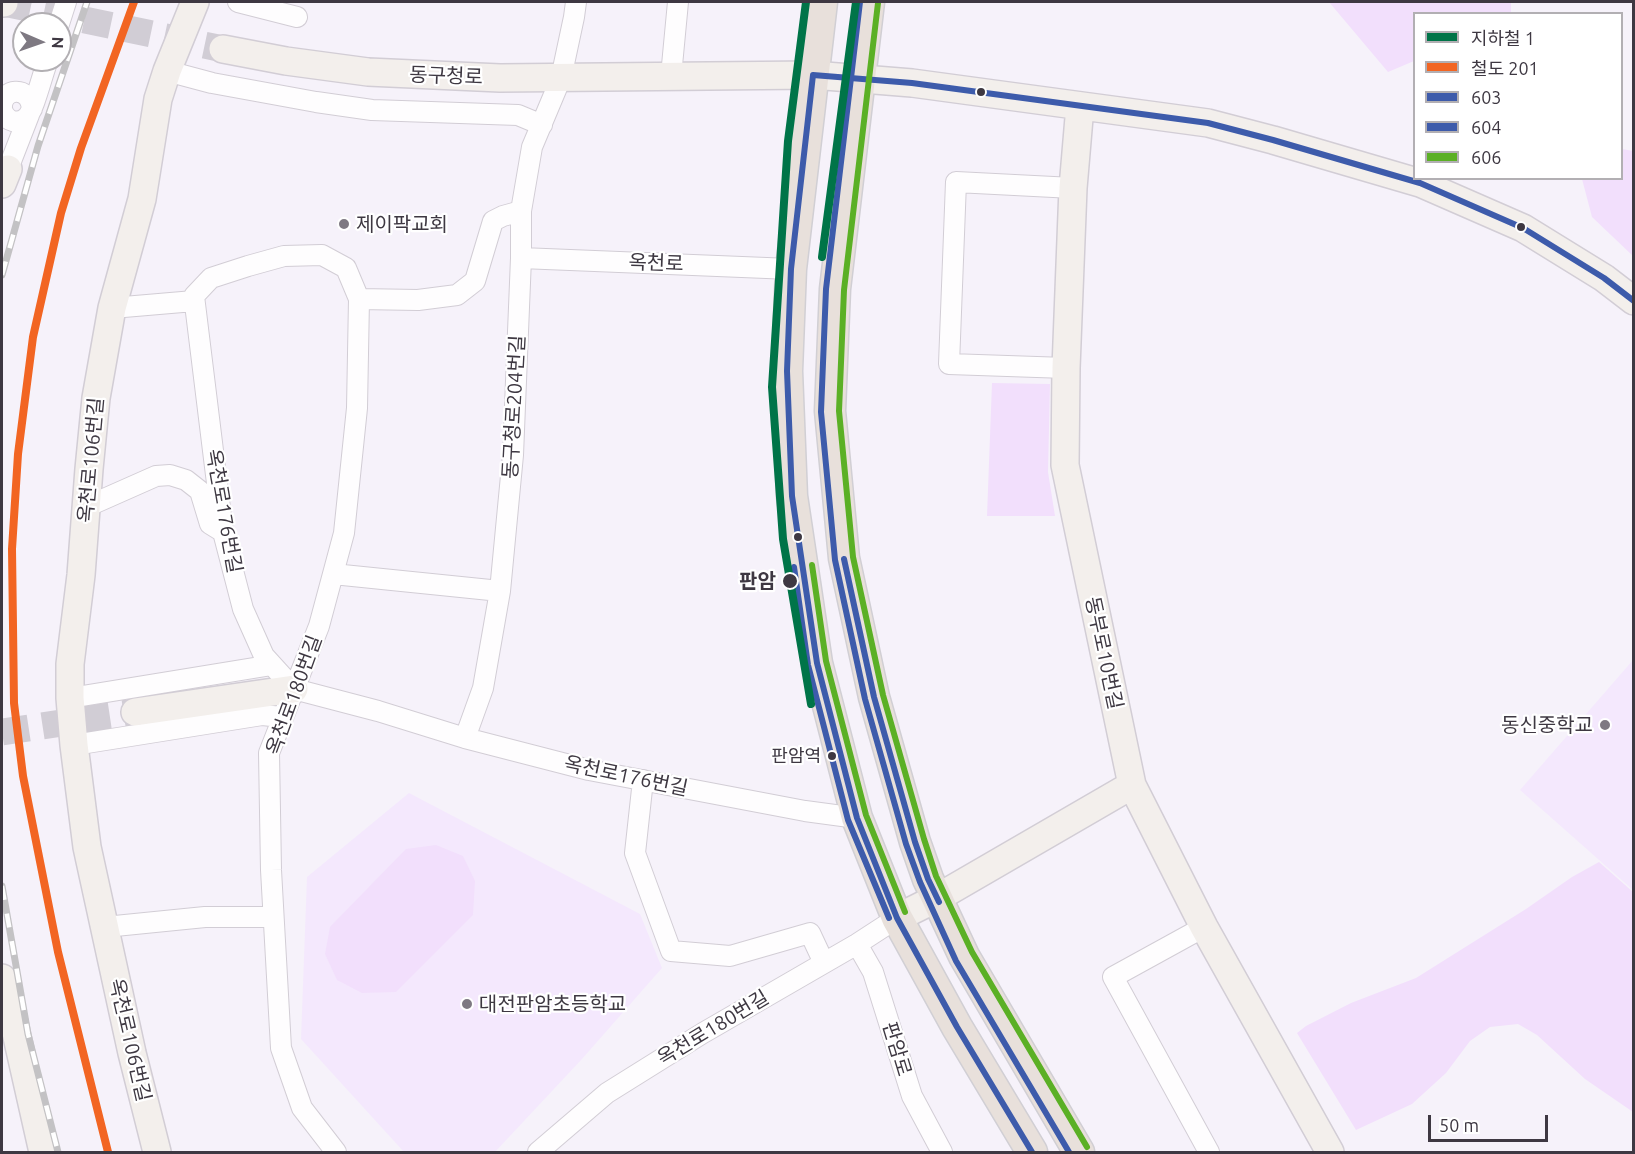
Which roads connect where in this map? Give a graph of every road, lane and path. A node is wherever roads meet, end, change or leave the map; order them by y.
1 (195, 2) edge
2 (238, 2) edge
3 (576, 2) edge
4 (678, 2) edge
5 (822, 2) edge
6 (869, 2) edge
7 (297, 17) dead end
8 (223, 49) tunnel mouth
9 (167, 71) junction
10 (41, 72) edge
11 (43, 72) edge
12 (813, 75) junction
13 (671, 76) junction
14 (561, 78) junction
15 (860, 78) junction
16 (10, 92) edge
17 (1080, 106) junction
18 (31, 112) junction
19 (4, 114) edge
20 (542, 125) junction
21 (5, 177) edge
22 (1072, 188) junction
23 (521, 211) junction
24 (521, 258) junction
25 (790, 269) junction
26 (1632, 295) edge
27 (359, 298) junction
28 (194, 301) junction
29 (112, 308) junction
30 (1066, 368) junction
31 (86, 507) junction
32 (223, 532) junction
33 (333, 574) junction
34 (500, 591) junction
35 (272, 665) junction
36 (294, 689) junction
37 (70, 698) junction
38 (135, 712) tunnel mouth
39 (282, 717) junction
40 (465, 738) junction
41 (74, 745) junction
42 (643, 780) junction
43 (1132, 785) junction
44 (857, 818) junction
45 (937, 898) junction
46 (273, 917) junction
47 (897, 918) junction
48 (105, 927) junction
49 (1204, 927) junction
50 (857, 944) junction
51 (824, 963) junction
52 (2, 978) edge
53 (43, 1152) edge
54 (157, 1152) edge
55 (336, 1152) edge
56 (538, 1152) edge
57 (942, 1152) edge
58 (1032, 1152) edge
59 (1078, 1152) edge
60 (1209, 1152) edge
61 (1330, 1152) edge

1 - 9 street, 옥천로106번길
2 - 7 street
3 - 14 street, 동구청로204번길
4 - 13 street
5 - 12 main road
6 - 15 main road
8 - 14 street, 동구청로
9 - 20 street
9 - 29 street, 옥천로106번길
10 - 16 street
11 - 18 street
12 - 13 street, 동구청로
12 - 15 street, 동구청로
12 - 25 main road
13 - 14 street, 동구청로
14 - 20 street, 동구청로204번길
15 - 17 street, 동구청로
15 - 45 main road
16 - 18 street
16 - 19 street
17 - 22 street, 동부로10번길
17 - 26 street, 동구청로
18 - 19 street
18 - 21 street
19 - 21 street
20 - 23 street, 동구청로204번길
22 - 30 street, 동부로10번길
22 - 30 street
23 - 24 street, 동구청로204번길
23 - 27 street
24 - 25 street, 옥천로
24 - 34 street, 동구청로204번길
25 - 44 main road
27 - 28 street
27 - 33 street, 옥천로180번길
28 - 29 street
28 - 32 street, 옥천로176번길
29 - 31 street, 옥천로106번길
30 - 43 street, 동부로10번길
31 - 32 street
31 - 37 street, 옥천로106번길
32 - 35 street, 옥천로176번길
33 - 34 street
33 - 36 street, 옥천로180번길
34 - 40 street, 동구청로204번길
35 - 36 street, 옥천로176번길
35 - 37 street
36 - 38 street
36 - 39 street, 옥천로180번길
36 - 40 street, 옥천로176번길
37 - 41 street, 옥천로106번길
39 - 41 street
39 - 46 street, 옥천로180번길
40 - 42 street, 옥천로176번길
41 - 48 street, 옥천로106번길
42 - 44 street, 옥천로176번길
42 - 51 street
43 - 45 street
43 - 49 street, 동부로10번길
44 - 47 main road
45 - 47 street
45 - 59 main road
46 - 48 street
46 - 55 street, 옥천로180번길
47 - 50 street, 옥천로180번길
47 - 58 main road
48 - 54 street, 옥천로106번길
49 - 60 street
49 - 61 street, 동부로10번길
50 - 51 street, 옥천로180번길
50 - 57 street, 판암로
51 - 56 street, 옥천로180번길
52 - 53 street

